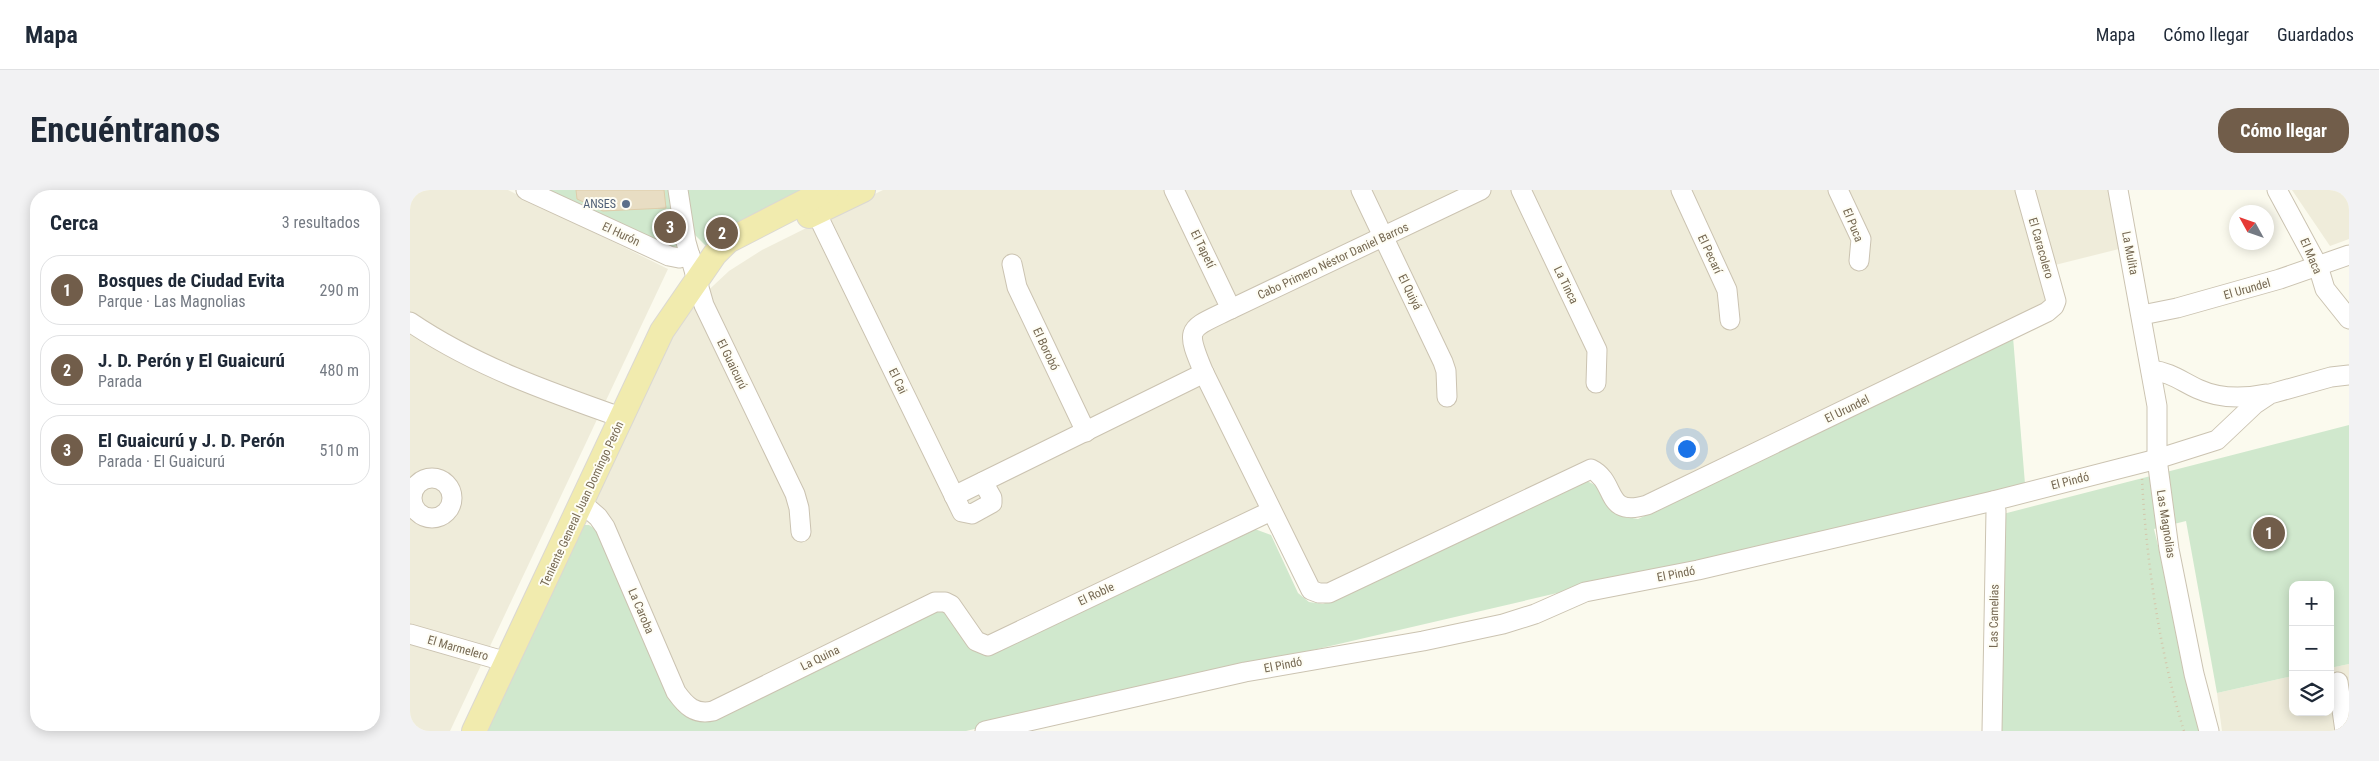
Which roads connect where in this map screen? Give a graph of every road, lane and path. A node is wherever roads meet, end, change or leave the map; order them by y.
1 (526, 190) edge
2 (678, 190) edge
3 (863, 190) edge
4 (1174, 190) edge
5 (1361, 190) edge
6 (1481, 190) edge
7 (1521, 190) edge
8 (1680, 190) edge
9 (1838, 190) edge
10 (2025, 190) edge
11 (2118, 190) edge
12 (2277, 190) edge
13 (818, 200) edge
14 (1383, 237) junction
15 (690, 255) junction
16 (2349, 255) edge
17 (1859, 260) dead end
18 (1012, 264) dead end
19 (2318, 266) junction
20 (698, 282) junction
21 (2054, 306) joint
22 (1231, 309) junction
23 (2142, 315) junction
24 (2349, 319) edge
25 (1730, 320) dead end
26 (410, 322) edge
27 (2151, 370) junction
28 (1204, 373) junction
29 (2340, 376) edge
30 (1596, 383) dead end
31 (2349, 384) edge
32 (2270, 394) junction
33 (1446, 397) dead end
34 (623, 418) junction
35 (1086, 432) junction
36 (2157, 459) junction
37 (1993, 501) junction
38 (583, 504) junction
39 (1271, 511) junction
40 (801, 532) dead end
41 (935, 602) joint
42 (410, 634) edge
43 (507, 662) junction
44 (2338, 682) dead end
45 (704, 713) joint
46 (474, 731) edge
47 (985, 731) edge
48 (1992, 731) edge
49 (2209, 731) edge
50 (2345, 731) edge

1 - 15 street, El Hurón
2 - 15 street, El Guaicurú
3 - 13 main road, Teniente General Juan Domingo Perón
4 - 22 street, El Tapetí
5 - 14 street, El Quiyá
6 - 14 street, Cabo Primero Néstor Daniel Barros
7 - 30 street, La Tinca
8 - 25 street, El Pecarí
9 - 17 street, El Puca
10 - 21 street, El Caracolero
11 - 23 street, La Mulita
12 - 19 street, El Maca
13 - 20 main road, Teniente General Juan Domingo Perón
13 - 35 street, El Cai
14 - 22 street, Cabo Primero Néstor Daniel Barros
14 - 33 street, El Quiyá
15 - 20 street, El Guaicurú
16 - 19 street, El Urundel
18 - 35 street, El Borobó
19 - 23 street, El Urundel
19 - 24 street, El Maca
20 - 34 main road, Teniente General Juan Domingo Perón
20 - 40 street, El Guaicurú
21 - 39 street, El Urundel
22 - 28 street, Cabo Primero Néstor Daniel Barros
23 - 27 street, Las Magnolias
26 - 34 street
27 - 32 street
27 - 36 street, Las Magnolias
28 - 35 street
28 - 39 street
29 - 31 street
29 - 32 street, El Pindó
32 - 36 street, El Pindó
34 - 38 main road, Teniente General Juan Domingo Perón
36 - 37 street, El Pindó
36 - 49 street, Las Magnolias
37 - 47 street, El Pindó
37 - 48 street, Las Camelias
38 - 43 main road, Teniente General Juan Domingo Perón
38 - 45 street, La Caroba
39 - 41 street, El Roble
41 - 45 street, La Quina
42 - 43 street, El Marmelero
43 - 46 main road, Teniente General Juan Domingo Perón
44 - 50 street

